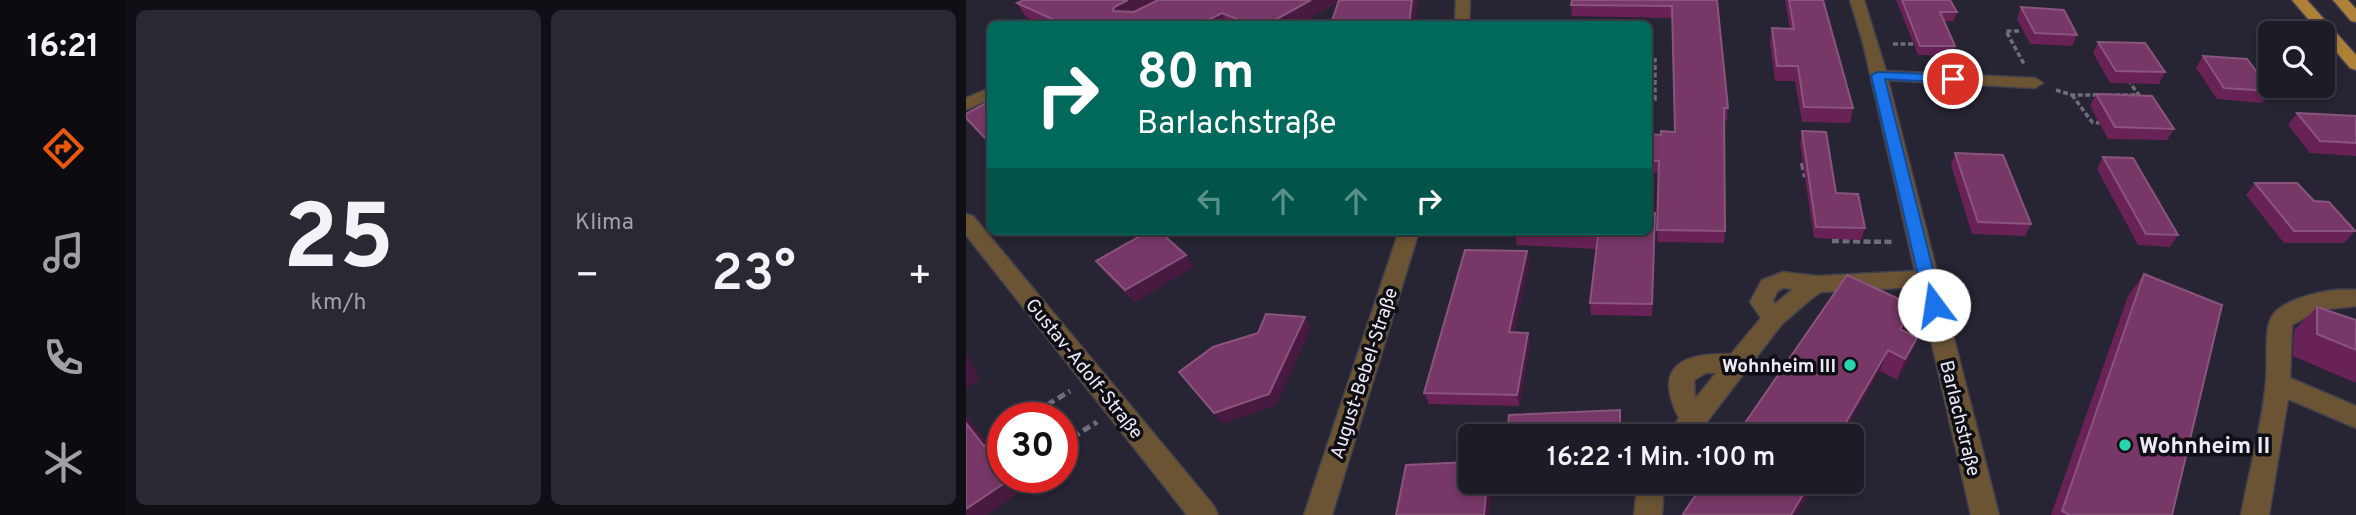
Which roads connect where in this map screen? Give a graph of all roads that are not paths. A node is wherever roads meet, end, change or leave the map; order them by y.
1 (1464, 0) edge
2 (1857, 0) edge
3 (2300, 0) edge
4 (2340, 0) edge
5 (2356, 18) edge
6 (1462, 21) edge
7 (2356, 65) edge
8 (1878, 75) junction
9 (2035, 83) road end
10 (987, 94) edge
11 (966, 105) edge
12 (966, 221) edge
13 (1408, 235) edge
14 (1927, 279) junction
15 (2356, 298) edge
16 (1738, 364) junction
17 (2278, 384) junction
18 (2356, 418) edge
19 (1686, 424) edge
20 (1689, 424) edge
21 (1650, 494) edge
22 (1204, 515) edge
23 (1318, 515) edge
24 (1648, 515) edge
25 (1985, 515) edge
26 (2255, 515) edge

1 - 6 street
2 - 8 street, Barlachstraße
3 - 7 main road
4 - 5 main road
8 - 9 street
8 - 14 street, Barlachstraße
10 - 11 street
12 - 22 street, Gustav-Adolf-Straße
13 - 23 street, August-Bebel-Straße
14 - 16 street
14 - 25 street, Barlachstraße
15 - 17 street
16 - 19 street
16 - 20 street
17 - 18 street
17 - 26 street
21 - 24 street

